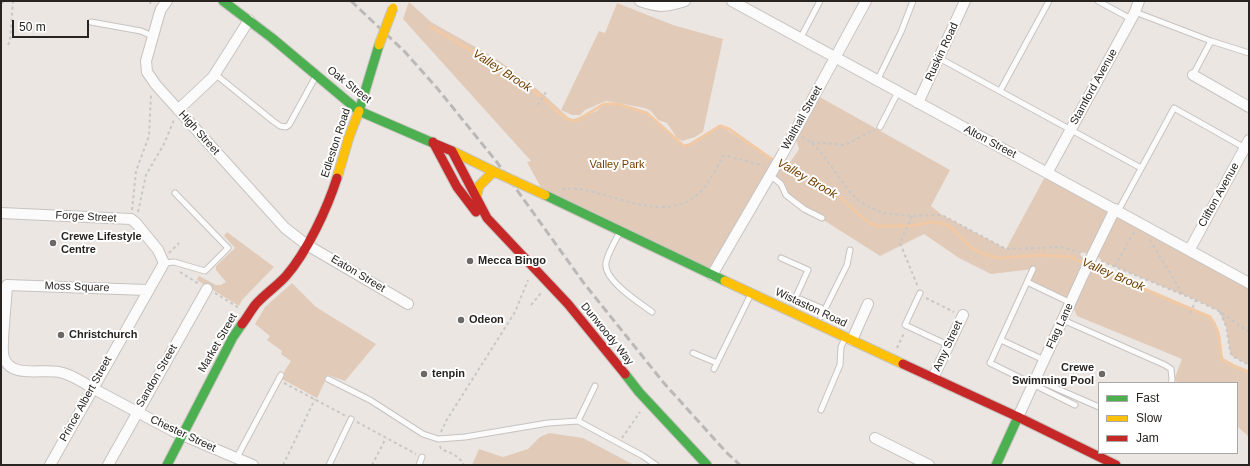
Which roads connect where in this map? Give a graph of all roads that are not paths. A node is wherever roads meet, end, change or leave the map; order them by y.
1 (166, 1) edge
2 (223, 1) edge
3 (640, 1) edge
4 (685, 1) edge
5 (820, 1) edge
6 (866, 1) edge
7 (913, 1) edge
8 (965, 1) edge
9 (1049, 1) edge
10 (1098, 1) edge
11 (1139, 1) edge
12 (736, 2) edge
13 (394, 4) edge
14 (1133, 16) junction
15 (249, 20) junction
16 (91, 22) dead end
17 (152, 36) junction
18 (800, 39) junction
19 (1211, 41) junction
20 (1249, 53) edge
21 (835, 58) junction
22 (939, 58) junction
23 (215, 74) junction
24 (1193, 75) joint
25 (316, 76) junction
26 (877, 81) junction
27 (1000, 91) junction
28 (898, 92) junction
29 (918, 103) junction
30 (1249, 107) edge
31 (178, 110) junction
32 (359, 110) junction
33 (880, 127) road end
34 (1071, 130) junction
35 (433, 142) junction
36 (1247, 144) edge
37 (452, 151) junction
38 (1141, 168) junction
39 (772, 171) junction
40 (495, 172) junction
41 (1047, 172) junction
42 (175, 194) dead end
43 (476, 198) junction
44 (1117, 210) junction
45 (1, 213) edge
46 (487, 218) junction
47 (822, 218) dead end
48 (620, 231) junction
49 (307, 245) junction
50 (1190, 249) junction
51 (850, 250) dead end
52 (781, 258) dead end
53 (164, 262) junction
54 (1033, 269) dead end
55 (712, 275) junction
56 (1027, 282) junction
57 (1249, 283) edge
58 (207, 288) dead end
59 (5, 290) edge
60 (147, 290) junction
61 (752, 294) junction
62 (920, 294) road end
63 (1071, 303) junction
64 (408, 304) dead end
65 (868, 304) dead end
66 (791, 307) junction
67 (652, 312) dead end
68 (962, 316) road end
69 (2, 318) edge
70 (1063, 320) junction
71 (820, 321) junction
72 (849, 338) junction
73 (1001, 340) junction
74 (948, 345) junction
75 (693, 353) dead end
76 (1044, 360) junction
77 (717, 363) junction
78 (714, 369) dead end
79 (281, 375) dead end
80 (933, 378) junction
81 (328, 380) dead end
82 (1034, 382) junction
83 (1171, 382) edge
84 (595, 386) dead end
85 (92, 388) junction
86 (1075, 405) dead end
87 (1098, 406) edge
88 (821, 410) dead end
89 (137, 411) junction
90 (1018, 417) junction
91 (351, 419) dead end
92 (578, 421) junction
93 (182, 434) junction
94 (875, 438) dead end
95 (422, 457) dead end
96 (236, 459) junction
97 (50, 465) edge
98 (108, 465) edge
99 (167, 465) edge
100 (253, 465) edge
101 (329, 465) edge
102 (419, 465) edge
103 (656, 465) edge
104 (707, 465) edge
105 (929, 465) edge
106 (996, 465) edge
107 (1116, 465) edge

1 - 17 street, High Street
2 - 15 street, Oak Street
3 - 4 street
5 - 18 lane
6 - 21 street, Walthall Street
7 - 26 lane
8 - 22 street, Ruskin Road
9 - 27 lane
10 - 14 lane
11 - 14 street, Stamford Avenue
12 - 18 street, Alton Street
13 - 32 street, Edleston Road, bridge
14 - 19 lane
14 - 34 street, Stamford Avenue
15 - 23 street
15 - 25 street, Oak Street
16 - 17 lane
17 - 31 street, High Street
18 - 21 street, Alton Street
19 - 20 lane
19 - 24 lane
21 - 26 street, Alton Street
21 - 39 street, Walthall Street
22 - 27 lane
22 - 29 street, Ruskin Road
23 - 25 lane
23 - 31 street
24 - 30 street
25 - 32 street, Oak Street
26 - 28 street, Alton Street
27 - 34 lane
28 - 29 street, Alton Street
28 - 33 lane
29 - 41 street, Alton Street
31 - 49 street, High Street
32 - 35 street, Oak Street
32 - 49 street, Edleston Road
34 - 38 lane
34 - 41 street, Stamford Avenue
35 - 37 street, Oak Street
35 - 46 street, Dunwoody Way
36 - 38 lane
36 - 50 street, Clifton Avenue
37 - 40 street, Oak Street
37 - 43 street, Dunwoody Way
38 - 44 lane
39 - 47 lane
39 - 55 street, Walthall Street
40 - 43 street
40 - 48 street, Wistaston Road, bridge
41 - 44 street, Alton Street
42 - 53 lane
43 - 46 street, Dunwoody Way
44 - 50 street, Alton Street
44 - 63 street, Flag Lane, bridge
45 - 53 street, Forge Street
46 - 104 street, Dunwoody Way
48 - 55 street, Wistaston Road
48 - 67 lane
49 - 64 street, Eaton Street
49 - 93 street, Market Street
50 - 57 street, Alton Street
51 - 71 lane
52 - 66 lane
53 - 60 street, Prince Albert Street
54 - 56 lane
55 - 61 street, Wistaston Road
56 - 63 lane
56 - 73 lane
58 - 89 street, Sandon Street
59 - 60 street, Moss Square
59 - 69 street, Chester Street
60 - 85 street, Prince Albert Street
61 - 66 street, Wistaston Road
61 - 77 lane
62 - 74 lane
63 - 70 street, Flag Lane
65 - 72 street
66 - 71 street, Wistaston Road
66 - 71 lane
68 - 74 street, Amy Street
69 - 85 street, Chester Street
70 - 76 street, Flag Lane
70 - 83 lane
71 - 72 street, Wistaston Road
72 - 80 street, Wistaston Road
72 - 88 lane
73 - 76 lane
73 - 82 lane
74 - 80 street, Amy Street
75 - 77 lane
76 - 82 street, Flag Lane
77 - 78 lane
79 - 96 lane
80 - 90 street, Wistaston Road
81 - 92 lane
82 - 86 lane
82 - 87 lane
82 - 90 street, Flag Lane
84 - 92 lane
85 - 89 street, Chester Street
85 - 97 street, Prince Albert Street
89 - 93 street, Chester Street
89 - 98 street, Sandon Street
90 - 106 street, Flag Lane
90 - 107 street, Wistaston Road
91 - 101 lane
92 - 103 lane
93 - 96 street, Chester Street
93 - 99 street, Market Street
94 - 105 street
95 - 102 lane
96 - 100 street, Chester Street

